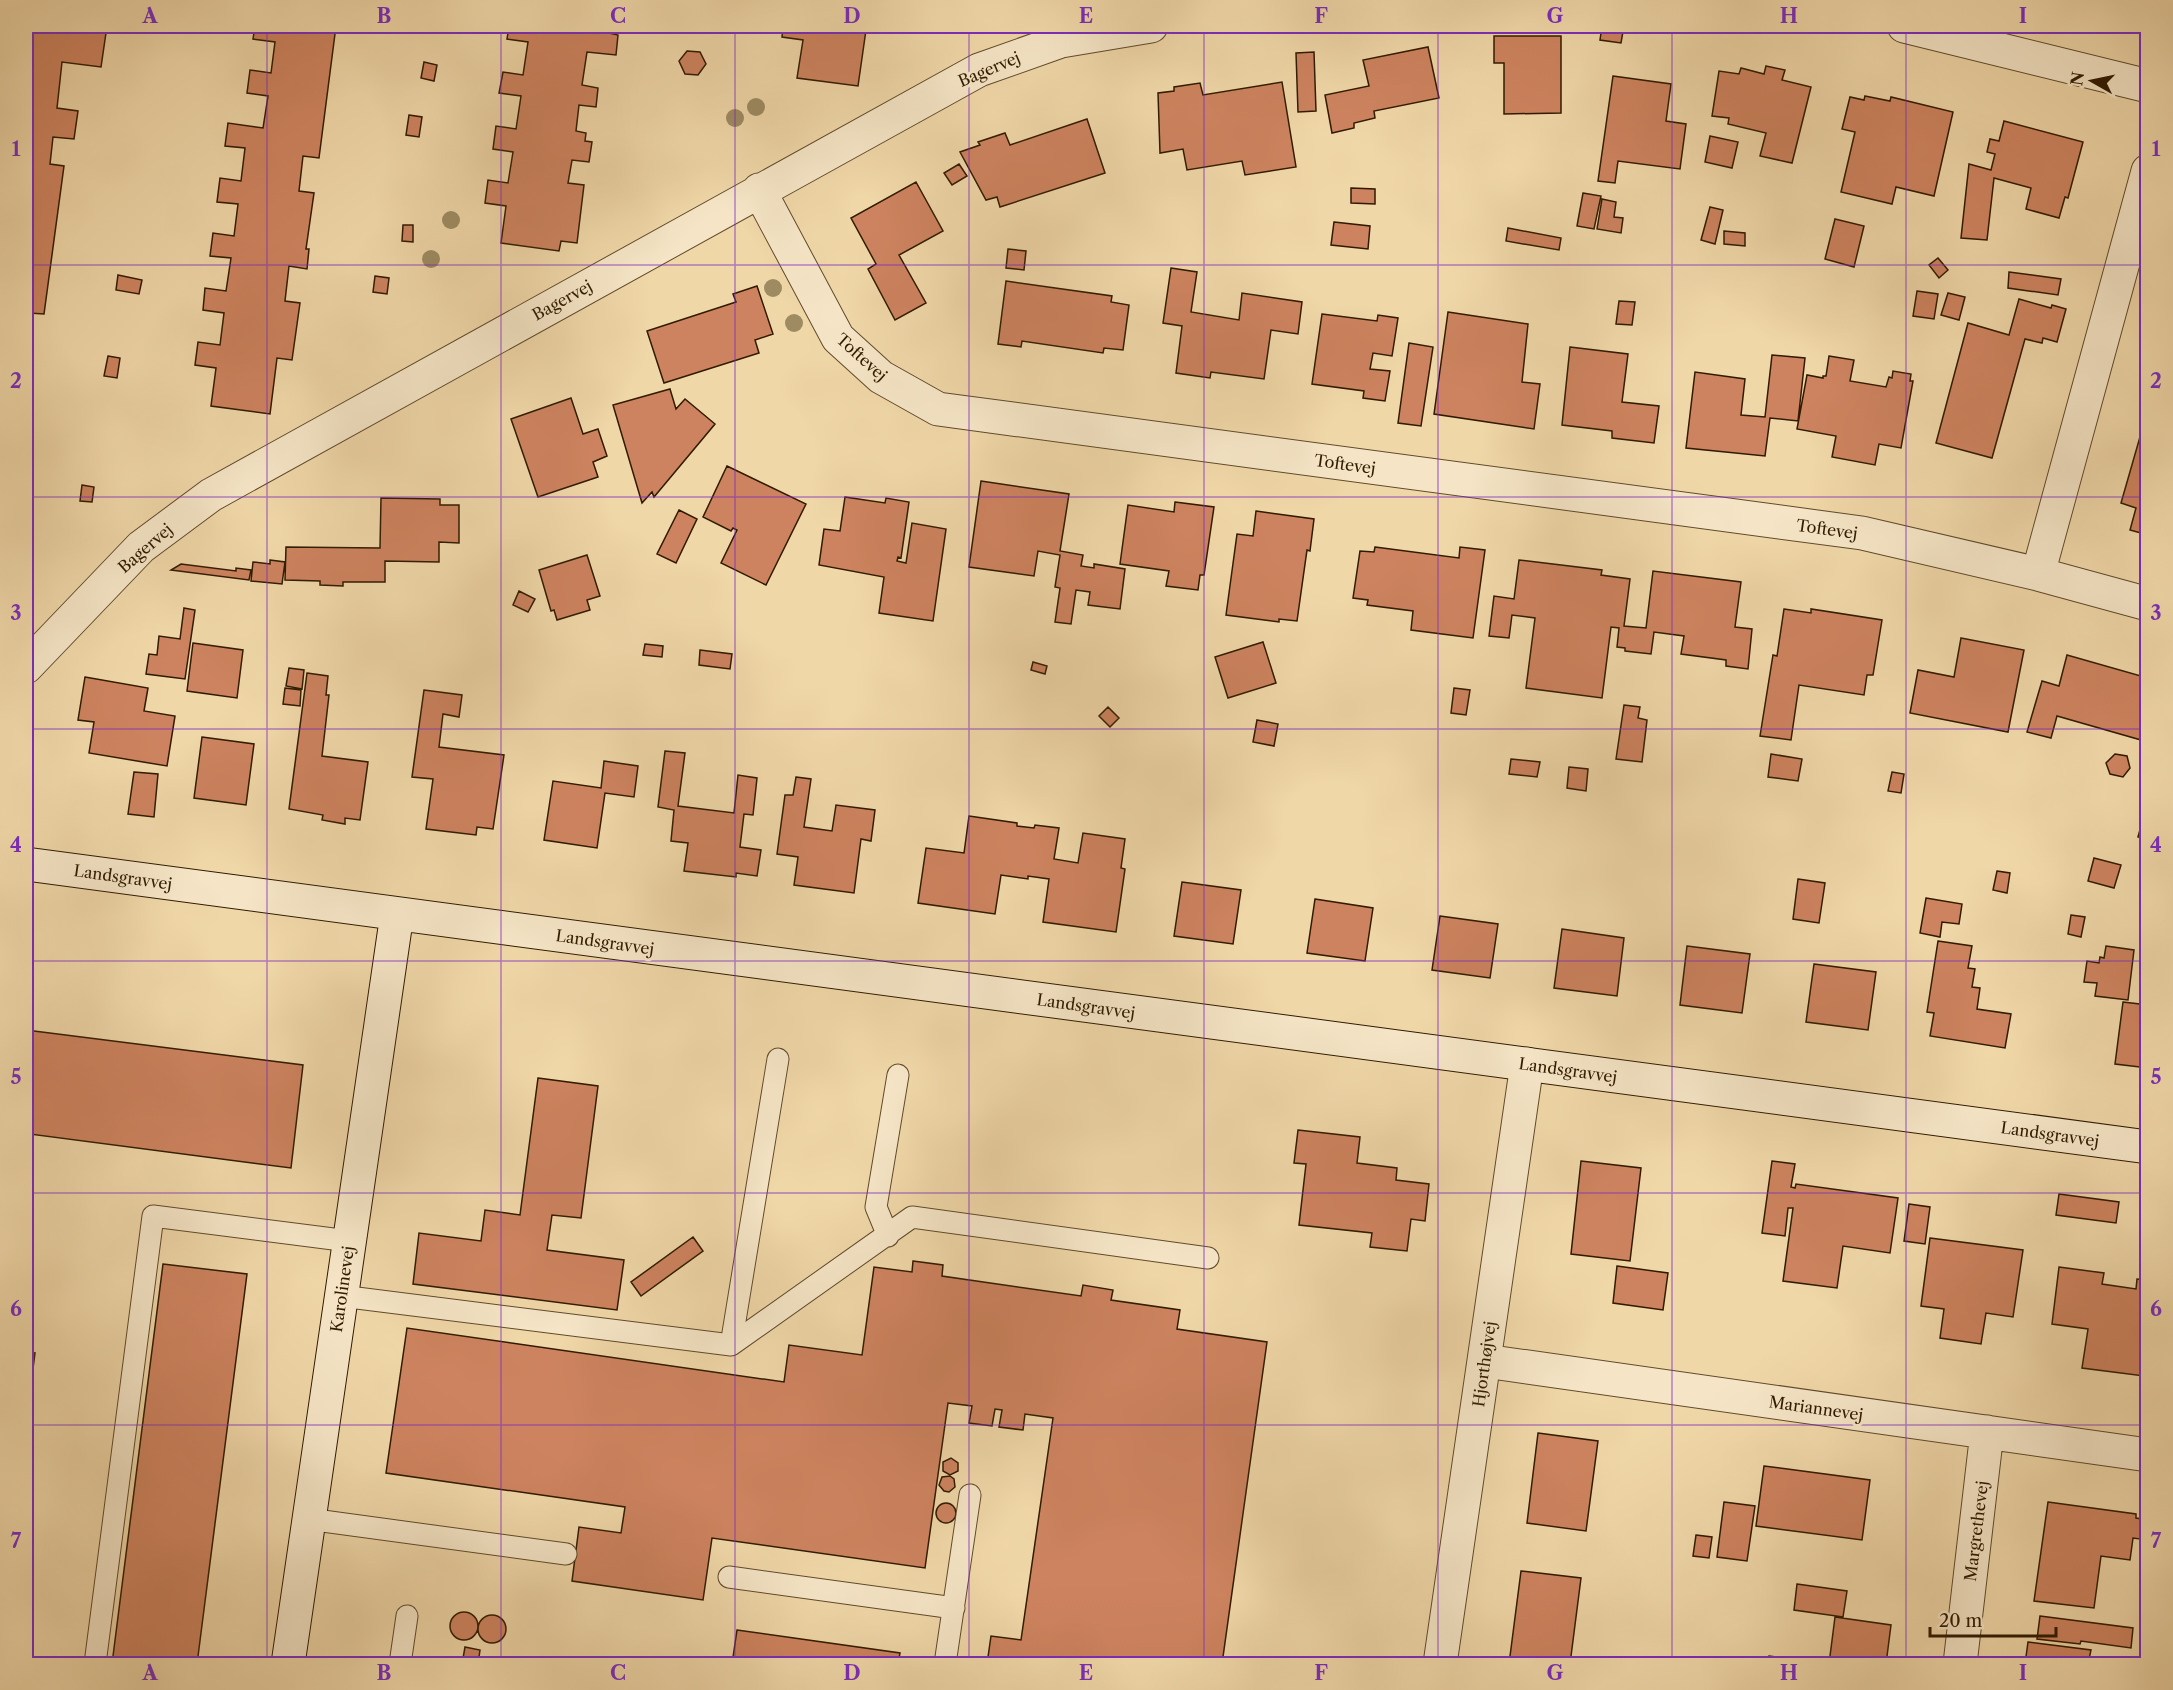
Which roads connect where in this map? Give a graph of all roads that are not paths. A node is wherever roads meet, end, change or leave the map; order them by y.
1 (1151, 26) edge
2 (1904, 26) edge
3 (1060, 33) edge
4 (2148, 86) edge
5 (2148, 171) edge
6 (759, 190) junction
7 (2038, 574) junction
8 (2148, 604) edge
9 (26, 667) edge
10 (26, 864) edge
11 (397, 914) junction
12 (777, 1059) dead end
13 (1527, 1064) junction
14 (898, 1075) dead end
15 (2148, 1147) edge
16 (888, 1236) junction
17 (349, 1241) junction
18 (1208, 1258) dead end
19 (341, 1296) junction
20 (731, 1345) junction
21 (1485, 1362) junction
22 (1987, 1432) junction
23 (2148, 1455) edge
24 (970, 1495) dead end
25 (308, 1519) junction
26 (567, 1554) dead end
27 (729, 1577) dead end
28 (954, 1608) junction
29 (407, 1616) dead end
30 (95, 1665) edge
31 (288, 1665) edge
32 (400, 1665) edge
33 (945, 1665) edge
34 (1440, 1665) edge
35 (1960, 1665) edge

1 - 3 street, Bagervej
2 - 4 street
3 - 6 street, Bagervej
5 - 7 street
6 - 7 street, Toftevej
6 - 9 street, Bagervej
7 - 8 street, Toftevej
10 - 11 street, Landsgravvej
11 - 13 street, Landsgravvej
11 - 17 street, Karolinevej
12 - 20 lane
13 - 15 street, Landsgravvej
13 - 21 street, Hjorthøjvej
14 - 16 lane
16 - 18 lane
16 - 20 lane
17 - 19 street, Karolinevej
17 - 30 lane
19 - 20 lane
19 - 25 street, Karolinevej
21 - 22 street, Mariannevej
21 - 34 street, Hjorthøjvej
22 - 23 street, Mariannevej
22 - 35 street, Margrethevej
24 - 28 lane
25 - 26 lane
25 - 31 street, Karolinevej
27 - 28 lane
28 - 33 lane
29 - 32 lane

